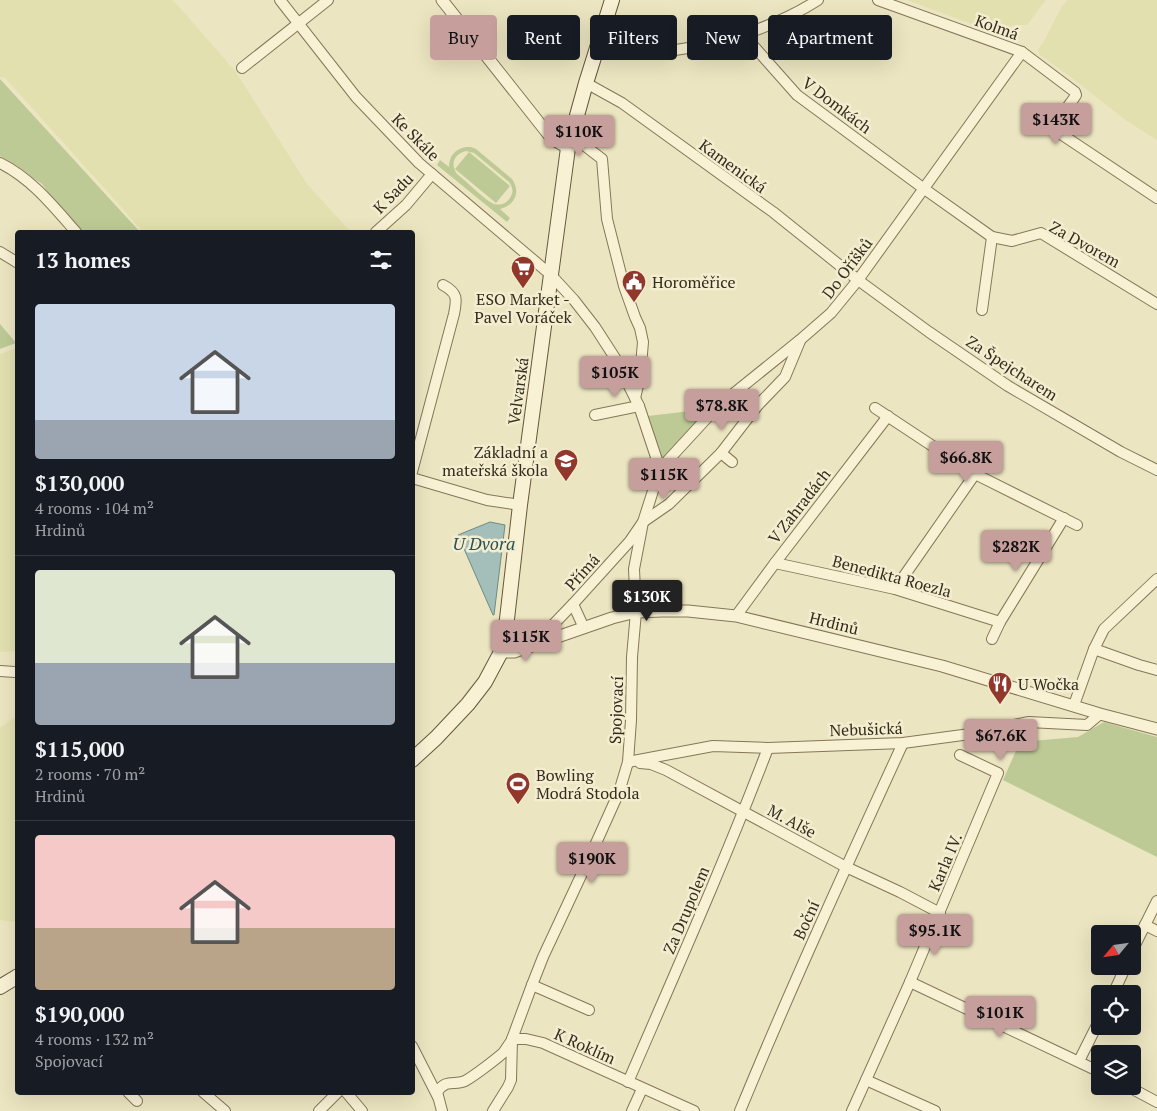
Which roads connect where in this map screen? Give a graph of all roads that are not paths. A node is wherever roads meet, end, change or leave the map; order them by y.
1 (280, 0) edge
2 (328, 0) edge
3 (442, 0) edge
4 (612, 0) edge
5 (818, 0) edge
6 (878, 0) edge
7 (607, 15) edge
8 (298, 24) junction
9 (758, 29) edge
10 (758, 51) edge
11 (1022, 52) junction
12 (593, 60) edge
13 (242, 68) dead end
14 (586, 83) junction
15 (570, 142) junction
16 (0, 163) edge
17 (432, 174) junction
18 (923, 188) junction
19 (1157, 198) edge
20 (74, 230) edge
21 (378, 230) edge
22 (992, 236) junction
23 (0, 252) edge
24 (15, 261) edge
25 (551, 275) junction
26 (858, 280) junction
27 (443, 284) dead end
28 (1157, 304) edge
29 (982, 310) dead end
30 (800, 340) junction
31 (637, 402) junction
32 (875, 408) dead end
33 (595, 415) dead end
34 (888, 416) junction
35 (721, 453) junction
36 (415, 461) edge
37 (732, 462) dead end
38 (660, 469) junction
39 (1157, 470) edge
40 (976, 474) junction
41 (415, 479) edge
42 (520, 505) junction
43 (1064, 518) junction
44 (643, 522) junction
45 (1077, 525) dead end
46 (774, 563) junction
47 (1157, 579) edge
48 (895, 589) junction
49 (573, 604) junction
50 (636, 612) junction
51 (736, 616) junction
52 (1000, 622) junction
53 (584, 628) junction
54 (992, 639) dead end
55 (546, 642) junction
56 (1094, 649) junction
57 (500, 652) junction
58 (1157, 670) edge
59 (0, 671) edge
60 (15, 672) edge
61 (1074, 705) junction
62 (1100, 714) junction
63 (1157, 729) edge
64 (903, 743) junction
65 (768, 748) junction
66 (960, 755) dead end
67 (415, 757) edge
68 (628, 762) junction
69 (744, 812) junction
70 (846, 867) junction
71 (1157, 901) edge
72 (940, 913) junction
73 (1144, 925) junction
74 (1157, 931) edge
75 (1141, 932) edge
76 (15, 978) edge
77 (910, 982) junction
78 (532, 985) junction
79 (0, 987) edge
80 (590, 1010) dead end
81 (1092, 1035) edge
82 (512, 1039) junction
83 (415, 1052) edge
84 (1079, 1061) junction
85 (1091, 1067) edge
86 (866, 1080) junction
87 (628, 1082) junction
88 (642, 1089) junction
89 (1141, 1093) edge
90 (131, 1095) edge
91 (206, 1095) edge
92 (335, 1095) edge
93 (349, 1095) edge
94 (438, 1097) junction
95 (137, 1101) dead end
96 (1157, 1102) edge
97 (224, 1111) edge
98 (319, 1111) edge
99 (362, 1111) edge
100 (442, 1111) edge
101 (493, 1111) edge
102 (632, 1111) edge
103 (694, 1111) edge
104 (740, 1111) edge
105 (852, 1111) edge
106 (935, 1111) edge

1 - 8 street, Ke Skále
2 - 8 street
3 - 15 street
4 - 7 main road, Velvarská
5 - 9 street
6 - 11 street, Kolmá
8 - 13 street
8 - 17 street, Ke Skále
10 - 18 street, V Domkách
11 - 18 street, Do Oříšků
11 - 19 street, Kolmá
12 - 14 main road, Velvarská
14 - 15 main road, Velvarská
14 - 26 street, Kamenická
15 - 25 main road, Velvarská
15 - 31 street
16 - 20 street
17 - 21 street, K Sadu
17 - 25 street, Ke Skále
18 - 22 street, Za Dvorem
18 - 26 street, Do Oříšků
22 - 28 street, Za Dvorem
22 - 29 street
23 - 24 street
25 - 31 street, Ke Skále
25 - 42 main road, Velvarská
26 - 30 street, Do Oříšků
26 - 39 street, Za Špejcharem
27 - 36 street
30 - 35 street
30 - 38 street, Do Oříšků
31 - 33 street
31 - 38 street, Ke Skále
32 - 34 street
34 - 40 street
34 - 46 street, V Zahradách
35 - 37 street
35 - 44 street
38 - 44 street
40 - 43 street
40 - 48 street
41 - 42 street
42 - 57 main road, Velvarská
43 - 45 street
43 - 52 street
44 - 49 street, Přímá
44 - 50 street, Spojovací
46 - 48 street, Benedikta Roezla
46 - 51 street, V Zahradách
47 - 56 street
48 - 52 street, Benedikta Roezla
49 - 53 street
49 - 55 street, Přímá
50 - 51 street, Hrdinů
50 - 53 street, Hrdinů
50 - 68 street, Spojovací
51 - 61 street, Hrdinů
52 - 54 street
53 - 55 street, Hrdinů
55 - 57 street, Hrdinů
56 - 58 street
56 - 61 street
57 - 67 main road, Velvarská
59 - 60 street
61 - 62 street, Hrdinů
62 - 63 street, Hrdinů
62 - 64 street, Nebušická
64 - 65 street, Nebušická
64 - 70 street, Boční
65 - 68 street, Nebušická
65 - 69 street, Za Drupolem
66 - 72 street, Karla IV.
68 - 69 street, M. Alše
68 - 78 street, Spojovací
69 - 70 street, M. Alše
69 - 87 street, Za Drupolem
70 - 72 street, M. Alše
70 - 104 street, Boční
71 - 73 street
72 - 77 street, Karla IV.
73 - 74 street
73 - 75 street
76 - 79 main road
77 - 84 street
77 - 86 street, Karla IV.
78 - 80 street
78 - 82 street, Spojovací
81 - 84 street
82 - 87 street, K Roklím
82 - 94 street
82 - 101 street, Spojovací
83 - 94 street
84 - 85 street
86 - 105 street, Karla IV.
86 - 106 street
87 - 88 street, K Roklím
88 - 102 street
88 - 103 street, K Roklím
89 - 96 street
90 - 95 street
91 - 97 street
92 - 98 street
93 - 99 street
94 - 100 street

